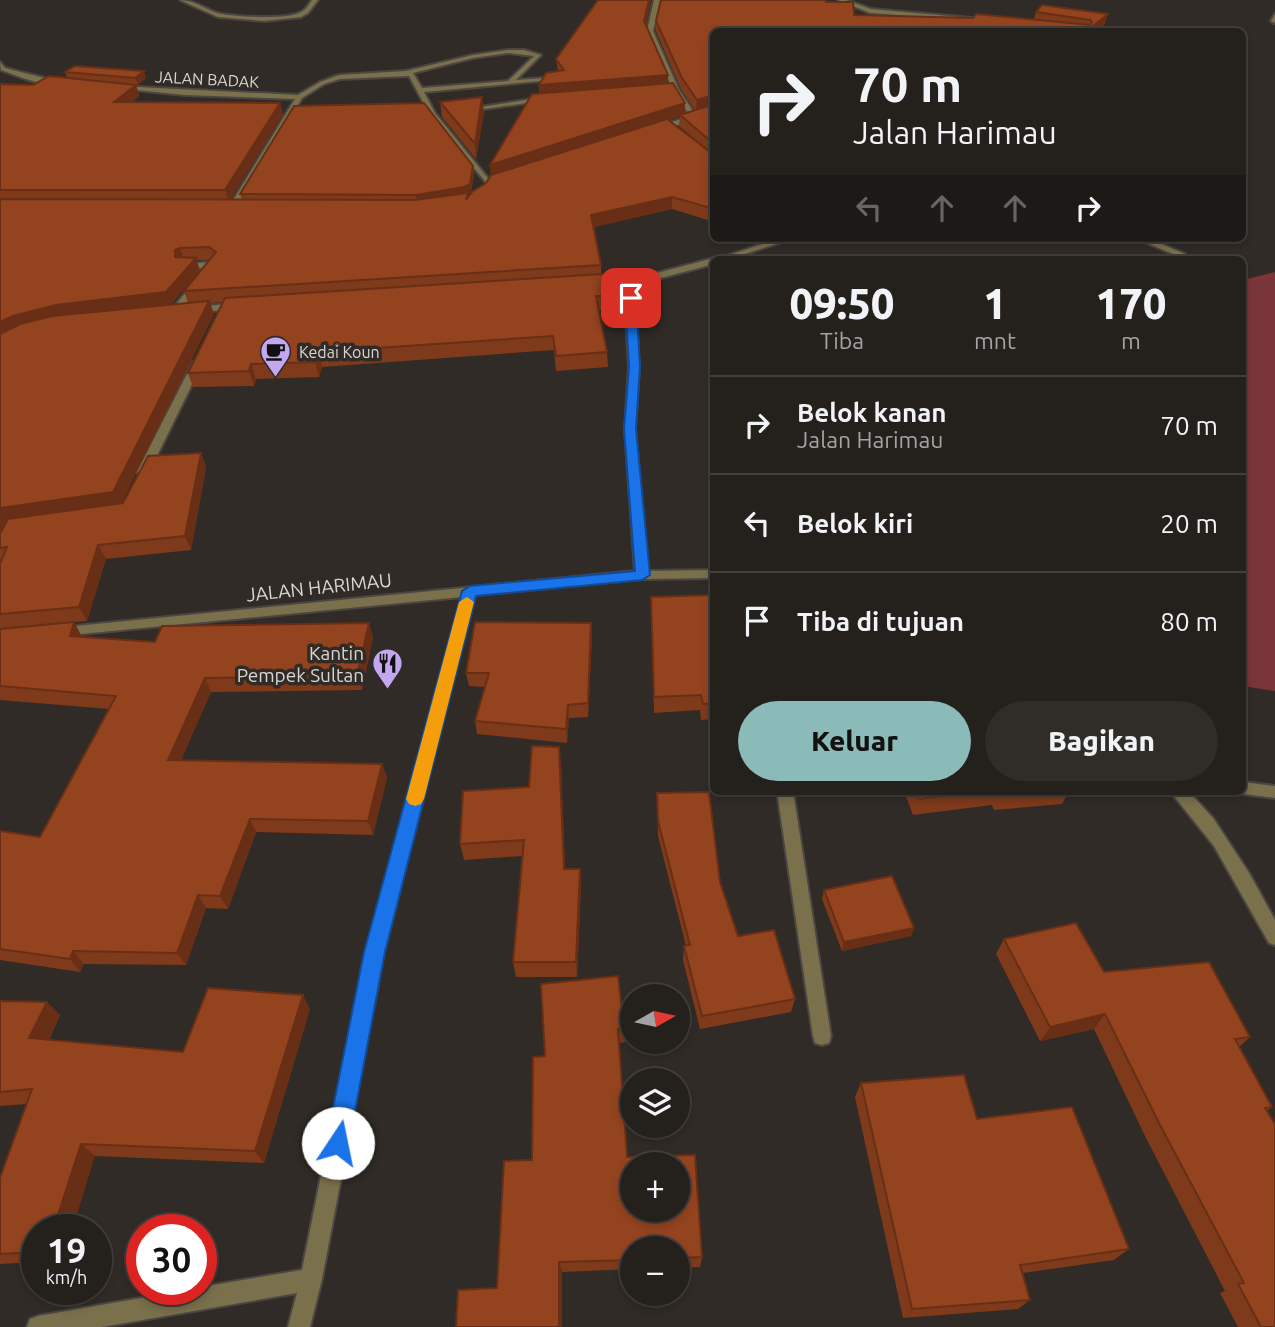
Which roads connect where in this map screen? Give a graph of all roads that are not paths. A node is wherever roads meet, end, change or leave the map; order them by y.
1 (183, 0) edge
2 (315, 0) edge
3 (657, 0) edge
4 (841, 0) edge
5 (1004, 22) edge
6 (0, 64) edge
7 (409, 74) junction
8 (559, 79) edge
9 (511, 82) junction
10 (70, 83) edge
11 (107, 87) edge
12 (421, 90) junction
13 (676, 90) junction
14 (663, 91) edge
15 (299, 97) junction
16 (558, 98) edge
17 (456, 111) edge
18 (710, 111) edge
19 (444, 113) edge
20 (432, 114) junction
21 (693, 116) junction
22 (670, 126) junction
23 (644, 134) edge
24 (681, 135) edge
25 (500, 180) edge
26 (219, 207) edge
27 (233, 207) junction
28 (246, 207) edge
29 (777, 242) edge
30 (1150, 242) edge
31 (1181, 254) dead end
32 (732, 256) edge
33 (710, 262) edge
34 (184, 266) edge
35 (638, 281) junction
36 (583, 284) edge
37 (250, 306) edge
38 (225, 307) junction
39 (175, 311) junction
40 (158, 313) edge
41 (219, 320) edge
42 (206, 345) edge
43 (139, 481) edge
44 (710, 574) edge
45 (642, 575) junction
46 (470, 591) junction
47 (41, 633) edge
48 (1246, 788) edge
49 (1275, 792) edge
50 (786, 795) edge
51 (1182, 795) edge
52 (1275, 937) edge
53 (822, 1036) dead end
54 (311, 1279) junction
55 (38, 1327) edge
56 (299, 1327) edge

1 - 2 street
3 - 13 street
4 - 5 street
6 - 10 street
7 - 9 street
7 - 12 street
7 - 15 street
8 - 9 street
9 - 12 street
11 - 15 street, JALAN BADAK
12 - 20 street
13 - 14 street
13 - 21 street
15 - 27 street
16 - 17 street
18 - 21 street
19 - 20 street
20 - 25 street
21 - 22 street
22 - 23 street
22 - 24 street
26 - 27 street
27 - 28 street
29 - 32 street
30 - 31 street
33 - 35 street
34 - 39 street
35 - 36 street
35 - 45 street
37 - 38 street
38 - 39 street
38 - 41 street
39 - 40 street
42 - 43 street
44 - 45 street, JALAN HARIMAU
45 - 46 street, JALAN HARIMAU
46 - 47 street, JALAN HARIMAU
46 - 54 street
48 - 49 street
50 - 53 street
51 - 52 street
54 - 55 street
54 - 56 street

